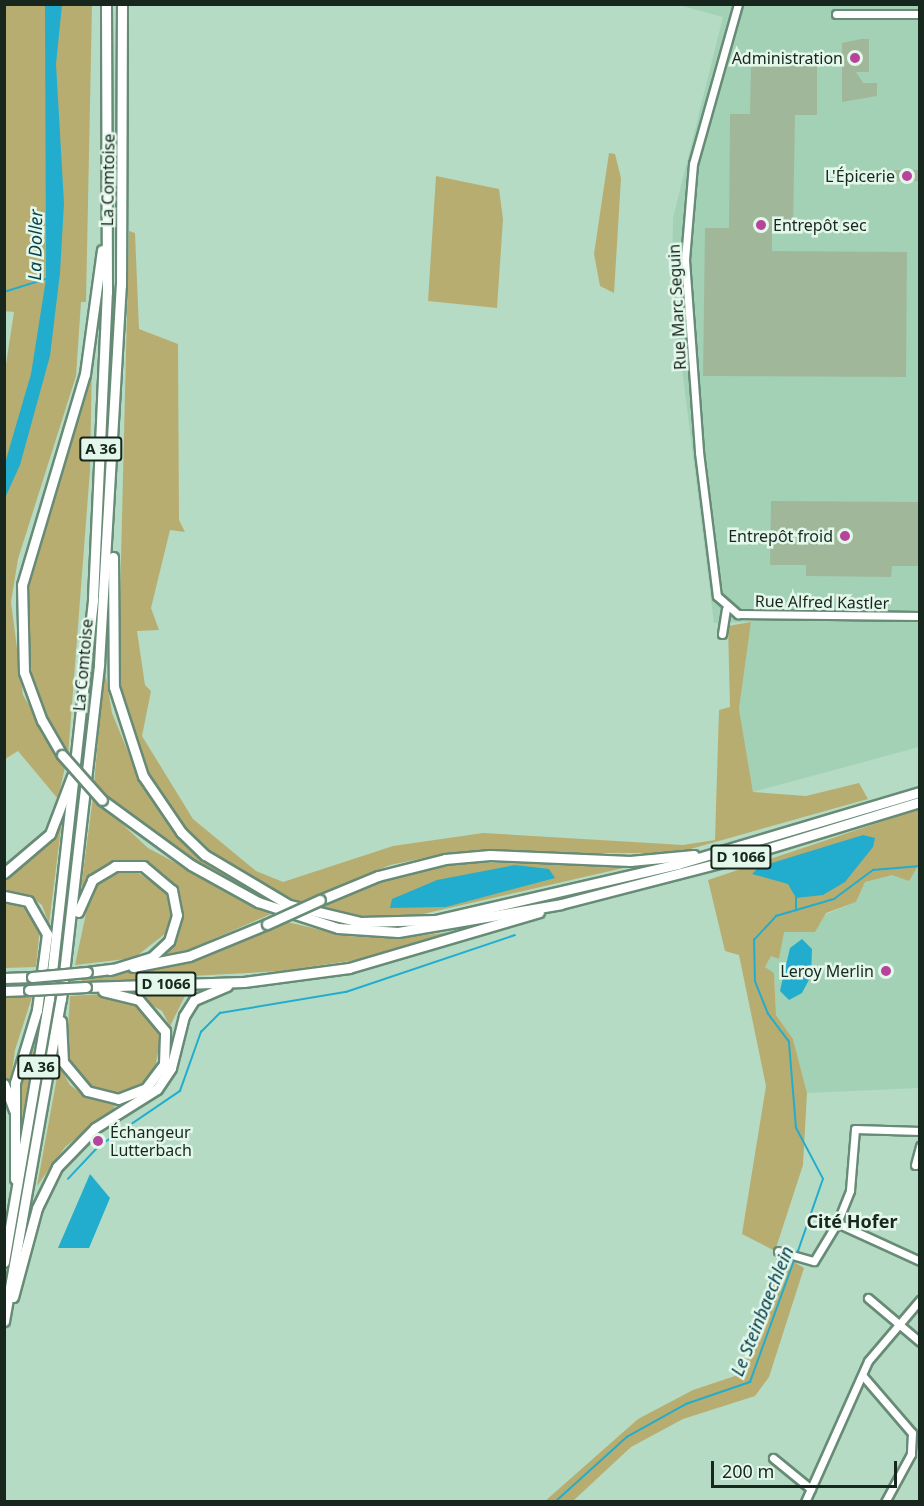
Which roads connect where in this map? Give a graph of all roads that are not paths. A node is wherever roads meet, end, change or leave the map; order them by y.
1 (106, 4) edge
2 (122, 4) edge
3 (738, 4) edge
4 (836, 14) dead end
5 (920, 14) edge
6 (107, 237) junction
7 (109, 525) junction
8 (726, 609) junction
9 (920, 616) edge
10 (722, 634) dead end
11 (79, 757) junction
12 (920, 792) edge
13 (920, 802) edge
14 (717, 852) junction
15 (4, 873) edge
16 (4, 896) edge
17 (561, 903) junction
18 (70, 927) junction
19 (110, 970) junction
20 (4, 973) edge
21 (27, 977) junction
22 (4, 978) edge
23 (244, 982) junction
24 (87, 987) junction
25 (4, 991) edge
26 (58, 1013) junction
27 (4, 1084) edge
28 (17, 1118) junction
29 (920, 1131) edge
30 (920, 1146) edge
31 (915, 1165) dead end
32 (15, 1204) junction
33 (837, 1223) junction
34 (778, 1251) dead end
35 (920, 1261) edge
36 (4, 1262) edge
37 (868, 1298) dead end
38 (920, 1300) edge
39 (6, 1316) edge
40 (900, 1323) junction
41 (920, 1342) edge
42 (863, 1376) junction
43 (773, 1458) dead end
44 (811, 1490) junction
45 (806, 1502) edge
46 (885, 1502) edge

1 - 6 highway, La Comtoise / A 36
2 - 7 highway, La Comtoise / A 36
3 - 8 street, Rue Marc Seguin
4 - 5 street
6 - 11 highway, La Comtoise / A 36
6 - 17 highway, bridge
7 - 14 highway
7 - 18 highway, La Comtoise / A 36
8 - 9 street, Rue Alfred Kastler
8 - 10 street
11 - 15 highway
11 - 32 highway, La Comtoise / A 36
12 - 14 highway, D 1066
13 - 17 highway, D 1066
14 - 19 highway, D 1066, bridge
16 - 28 highway
17 - 23 highway, D 1066
18 - 19 highway
18 - 26 highway, La Comtoise / A 36
19 - 21 highway, D 1066, bridge
20 - 21 highway
21 - 22 highway, D 1066
23 - 24 highway, D 1066
23 - 39 highway
24 - 25 highway, D 1066, bridge
24 - 26 highway
26 - 39 highway, La Comtoise / A 36
27 - 28 highway
28 - 32 highway
29 - 33 street
30 - 31 street
32 - 36 highway, La Comtoise / A 36
33 - 34 street
33 - 35 street
37 - 40 street
38 - 40 street
40 - 41 street
40 - 42 street
42 - 44 street
42 - 46 street
43 - 44 street
44 - 45 street

